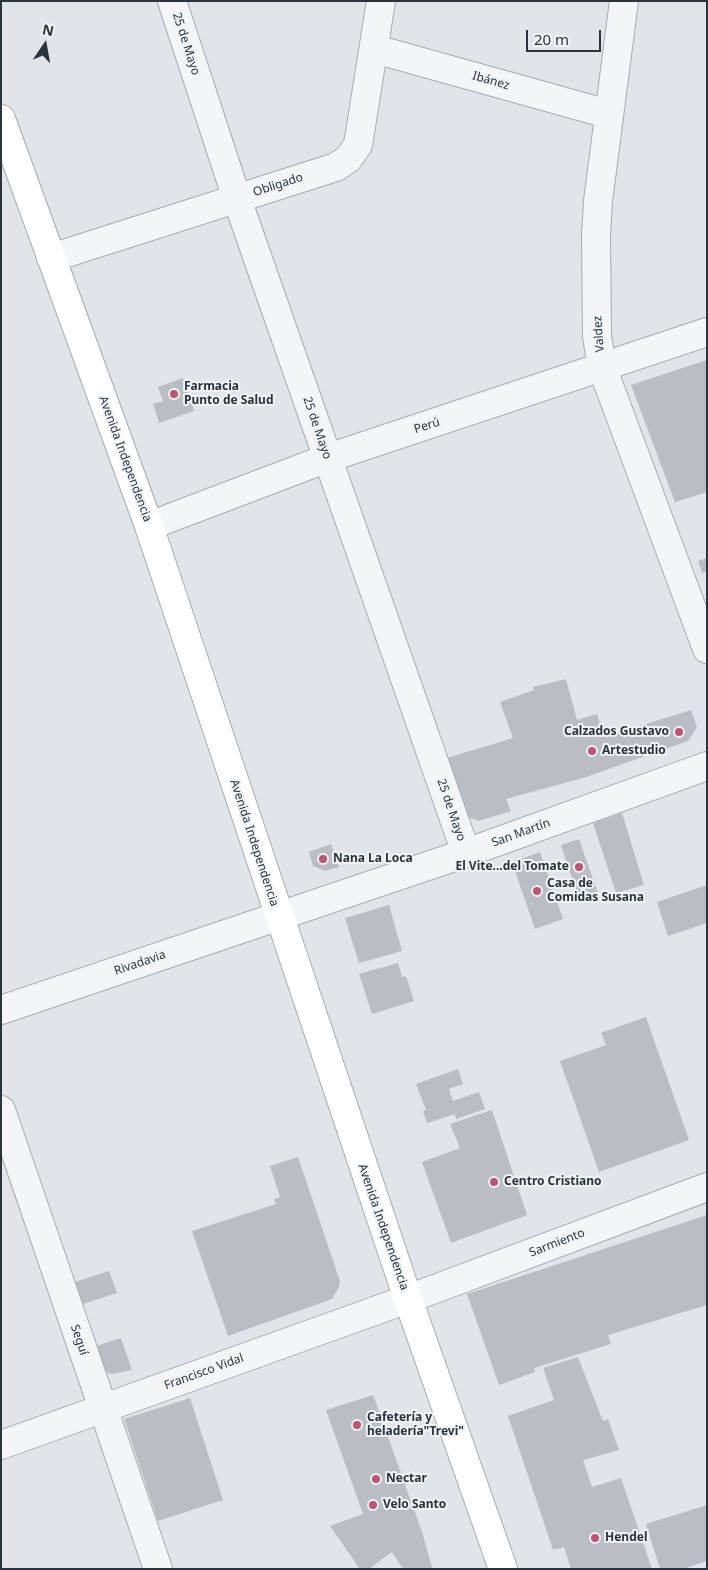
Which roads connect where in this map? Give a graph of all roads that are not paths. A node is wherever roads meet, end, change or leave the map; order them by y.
1 (172, 1) edge
2 (381, 1) edge
3 (624, 1) edge
4 (374, 49) junction
5 (608, 114) junction
6 (1, 119) edge
7 (7, 154) edge
8 (237, 198) junction
9 (51, 258) junction
10 (707, 332) edge
11 (602, 368) junction
12 (328, 458) junction
13 (150, 526) junction
14 (707, 649) edge
15 (707, 766) edge
16 (466, 853) junction
17 (279, 917) junction
18 (1, 1010) edge
19 (1, 1110) edge
20 (707, 1187) edge
21 (408, 1299) junction
22 (102, 1408) junction
23 (1, 1445) edge
24 (158, 1569) edge
25 (502, 1569) edge

1 - 8 street, 25 de Mayo
2 - 4 street, Obligado
3 - 5 street, Valdez
4 - 5 street, Ibánez
4 - 8 street, Obligado
5 - 11 street, Valdez
6 - 7 main road, Avenida Independencia
7 - 9 main road, Avenida Independencia
8 - 9 street, Obligado
8 - 12 street, 25 de Mayo
9 - 13 main road, Avenida Independencia
10 - 11 street, Perú
11 - 12 street, Perú
11 - 14 street, Valdez
12 - 13 street, Perú
12 - 16 street, 25 de Mayo
13 - 17 main road, Avenida Independencia
15 - 16 street, San Martín
16 - 17 street, San Martín
17 - 18 street, Rivadavia
17 - 21 main road, Avenida Independencia
19 - 22 street, Seguí
20 - 21 street, Sarmiento
21 - 22 street, Francisco Vidal
21 - 25 main road, Avenida Independencia
22 - 23 street, Francisco Vidal
22 - 24 street, Seguí

